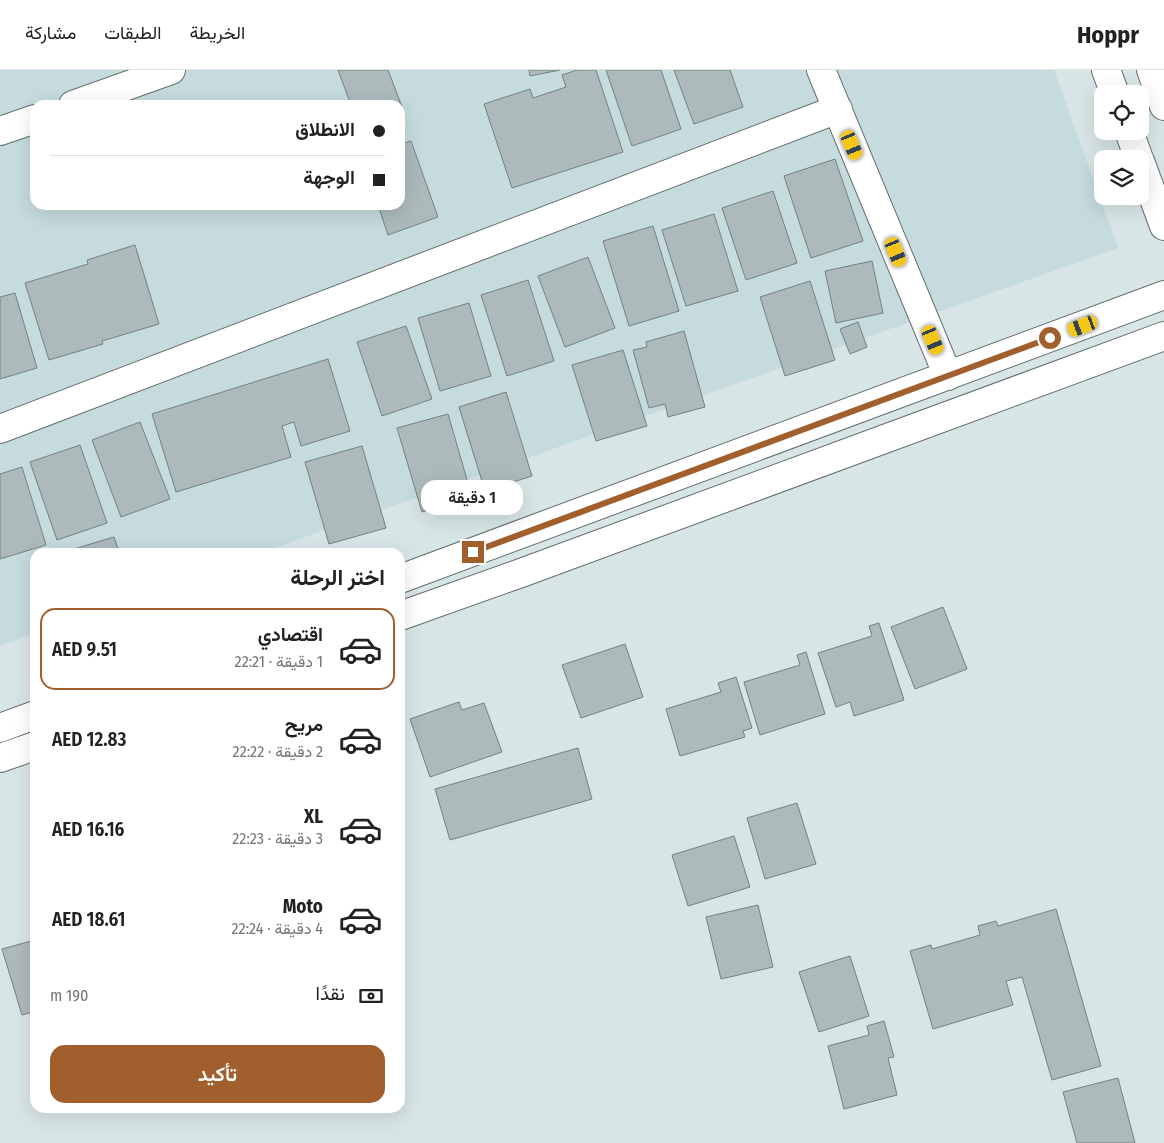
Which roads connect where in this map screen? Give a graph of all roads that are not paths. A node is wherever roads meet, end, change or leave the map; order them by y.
1 (171, 70) edge
2 (821, 70) edge
3 (1106, 70) edge
4 (1151, 70) edge
5 (1112, 85) edge
6 (87, 100) edge
7 (1164, 106) edge
8 (838, 110) junction
9 (30, 121) edge
10 (0, 131) edge
11 (1149, 185) edge
12 (1164, 226) edge
13 (1164, 295) edge
14 (1164, 336) edge
15 (948, 376) junction
16 (0, 429) edge
17 (405, 577) edge
18 (405, 614) edge
19 (30, 717) edge
20 (0, 728) edge
21 (30, 748) edge
22 (0, 758) edge

1 - 6 street
2 - 8 street
3 - 5 street
4 - 7 street
8 - 15 street
8 - 16 street
9 - 10 street
11 - 12 street
13 - 15 street
14 - 18 street
15 - 17 street
19 - 20 street
21 - 22 street

